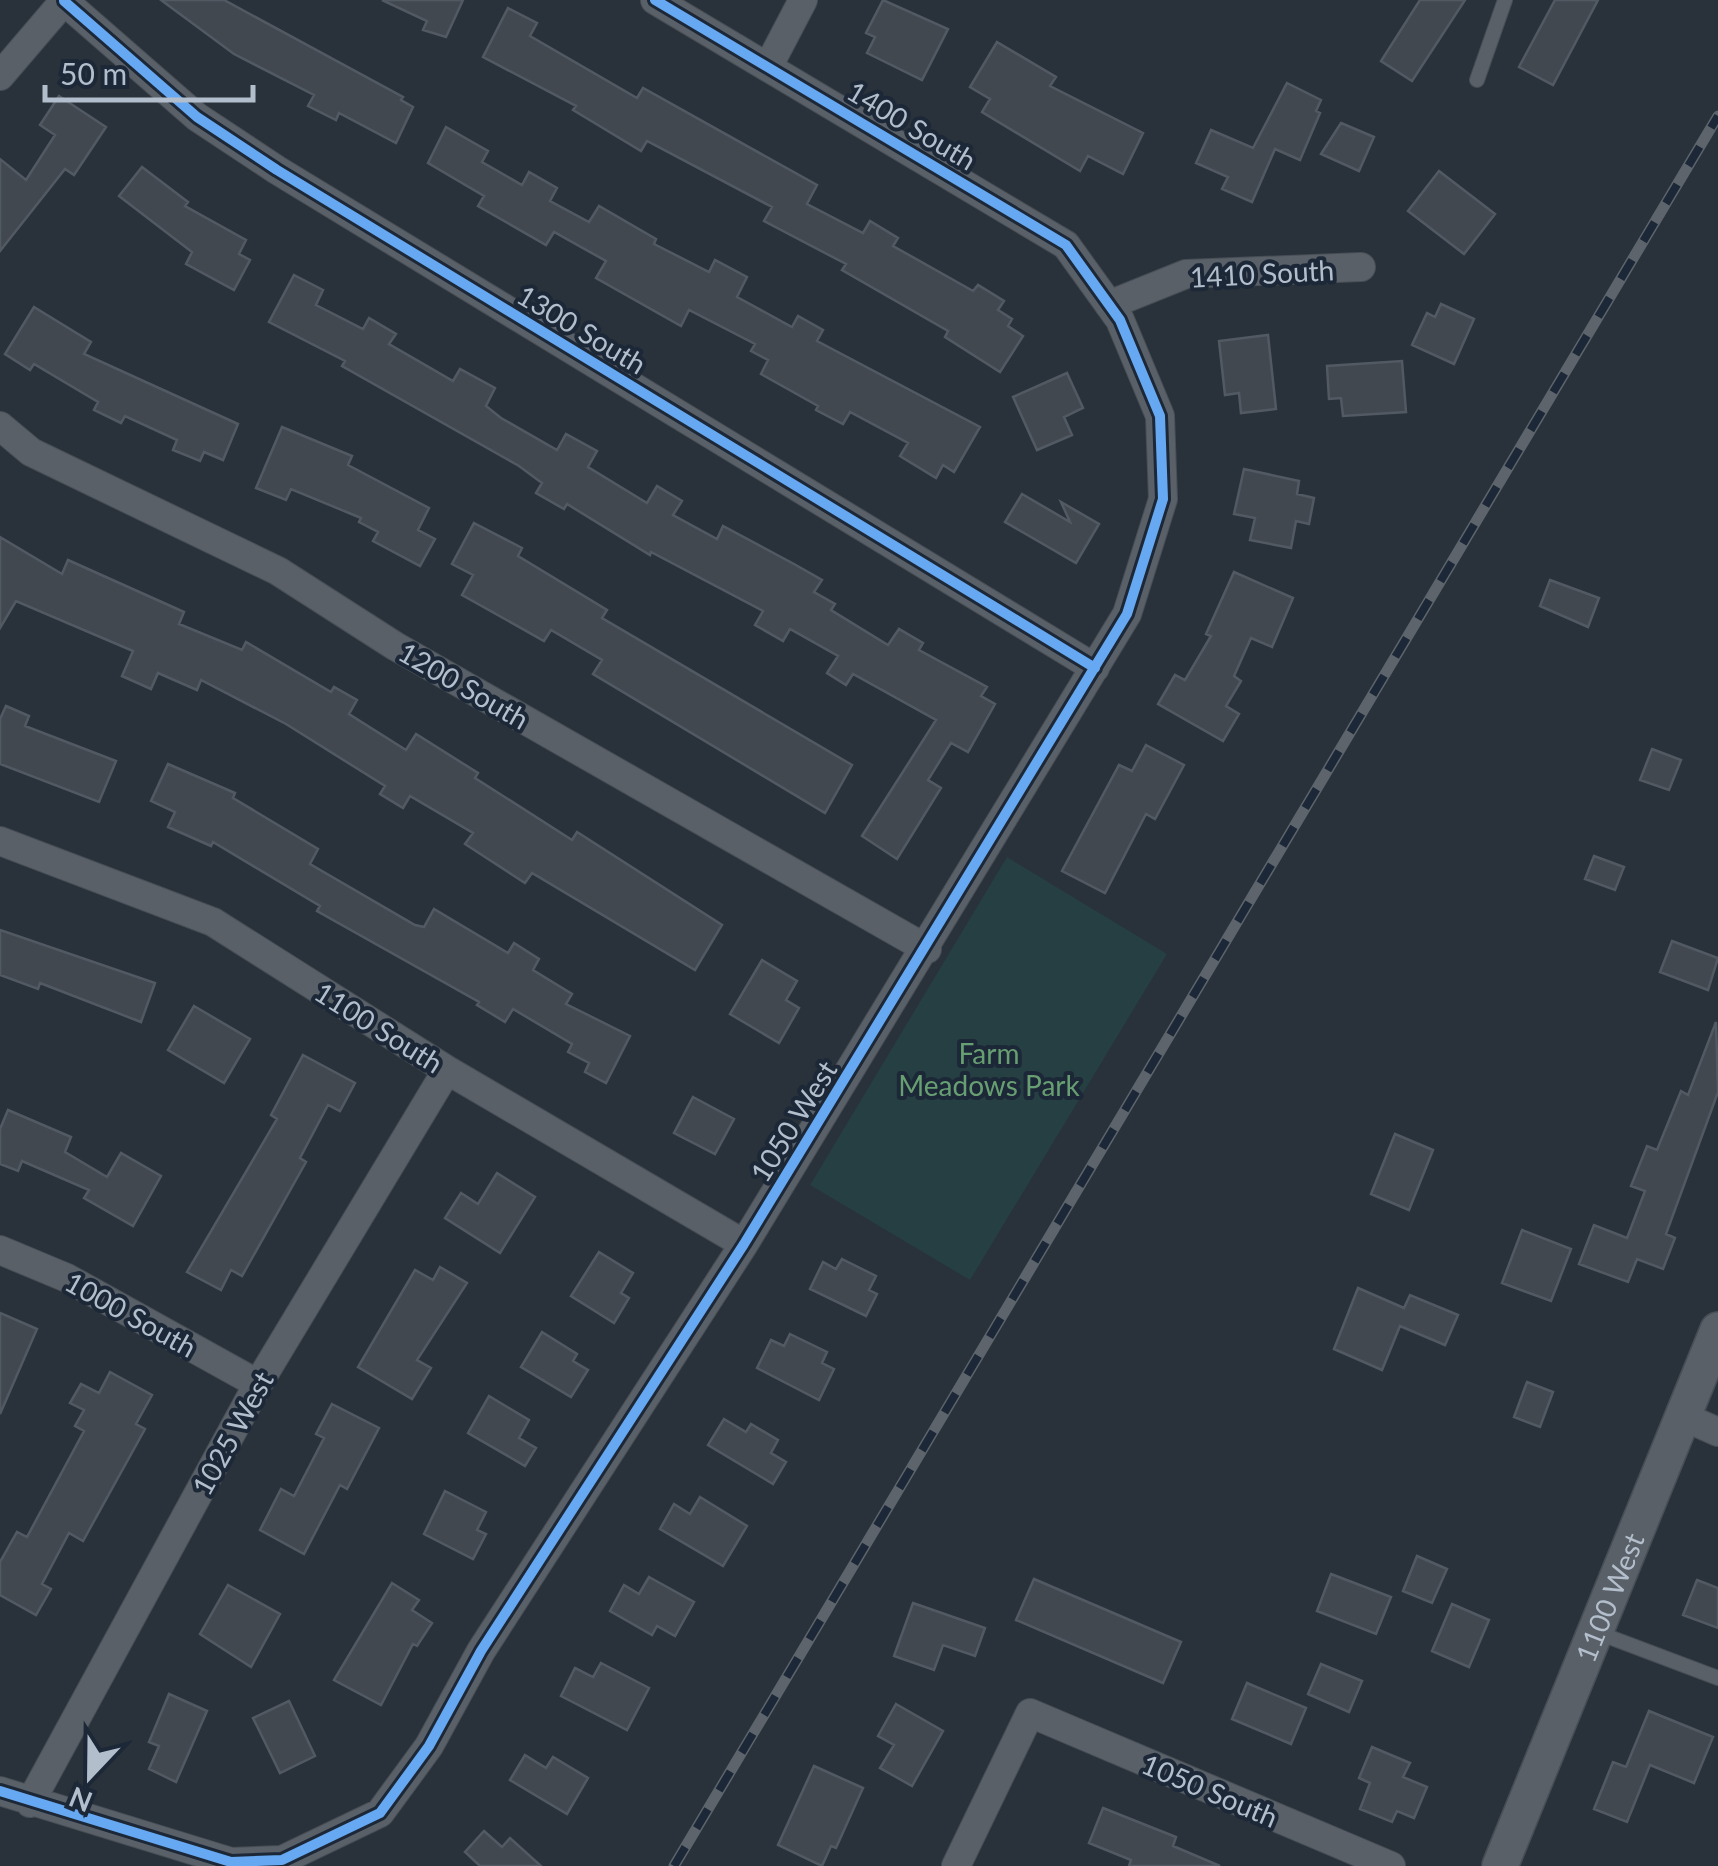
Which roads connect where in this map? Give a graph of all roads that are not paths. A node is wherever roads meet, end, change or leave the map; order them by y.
1 (654, 0) edge
2 (802, 0) edge
3 (1505, 0) edge
4 (64, 1) edge
5 (770, 65) junction
6 (0, 76) edge
7 (1477, 80) dead end
8 (1361, 268) dead end
9 (1114, 313) junction
10 (0, 426) edge
11 (1095, 668) junction
12 (0, 841) edge
13 (926, 948) junction
14 (446, 1070) junction
15 (744, 1244) junction
16 (0, 1250) edge
17 (1718, 1330) edge
18 (258, 1384) junction
19 (1682, 1416) junction
20 (1718, 1432) edge
21 (1595, 1632) junction
22 (1718, 1678) edge
23 (0, 1792) edge
24 (30, 1803) junction
25 (956, 1866) edge
26 (1390, 1866) edge
27 (1500, 1866) edge

1 - 5 street, 1400 South
2 - 5 street
3 - 7 lane
4 - 6 street
4 - 11 street, 1300 South
5 - 9 street, 1400 South
8 - 9 street, 1410 South
9 - 11 street, 1050 West
10 - 13 street, 1200 South
11 - 13 street, 1050 West
12 - 14 street, 1100 South
13 - 15 street, 1050 West
14 - 15 street, 1100 South
14 - 18 street, 1025 West
15 - 24 street, 1050 West
16 - 18 street, 1000 South
17 - 19 street, 1100 West
18 - 24 street, 1025 West
19 - 20 street
19 - 21 street, 1100 West
21 - 22 lane
21 - 27 street, 1100 West
23 - 24 street
25 - 26 street, 1050 South

